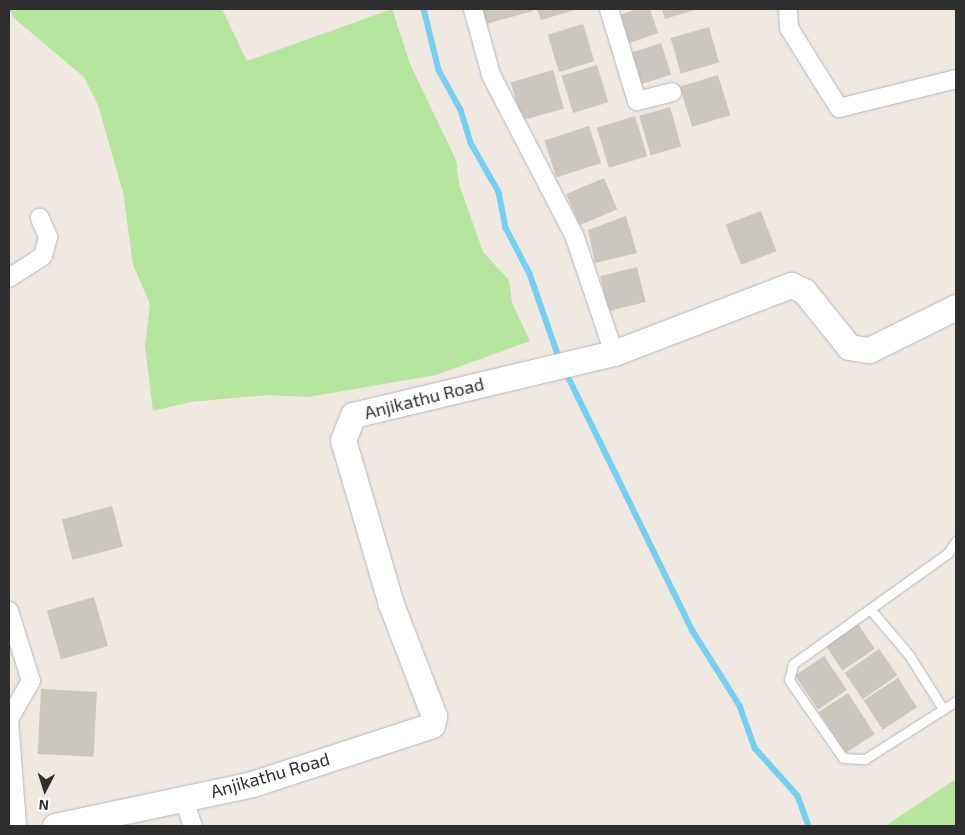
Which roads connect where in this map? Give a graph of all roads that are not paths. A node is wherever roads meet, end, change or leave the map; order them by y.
1 (473, 9) edge
2 (609, 9) edge
3 (788, 9) edge
4 (956, 79) edge
5 (672, 92) dead end
6 (40, 218) dead end
7 (9, 278) edge
8 (956, 307) edge
9 (614, 353) junction
10 (956, 541) edge
11 (948, 553) junction
12 (956, 560) edge
13 (870, 609) junction
14 (9, 611) edge
15 (956, 700) edge
16 (943, 709) junction
17 (184, 799) junction
18 (17, 826) edge
19 (55, 826) edge
20 (193, 826) edge

1 - 9 street
2 - 5 street
3 - 4 street
6 - 7 street
8 - 9 street, Anjikathu Road
9 - 17 street, Anjikathu Road
10 - 11 lane
11 - 12 lane
11 - 13 lane
13 - 16 lane
13 - 16 lane
14 - 18 street
15 - 16 lane
17 - 19 street, Anjikathu Road
17 - 20 street

